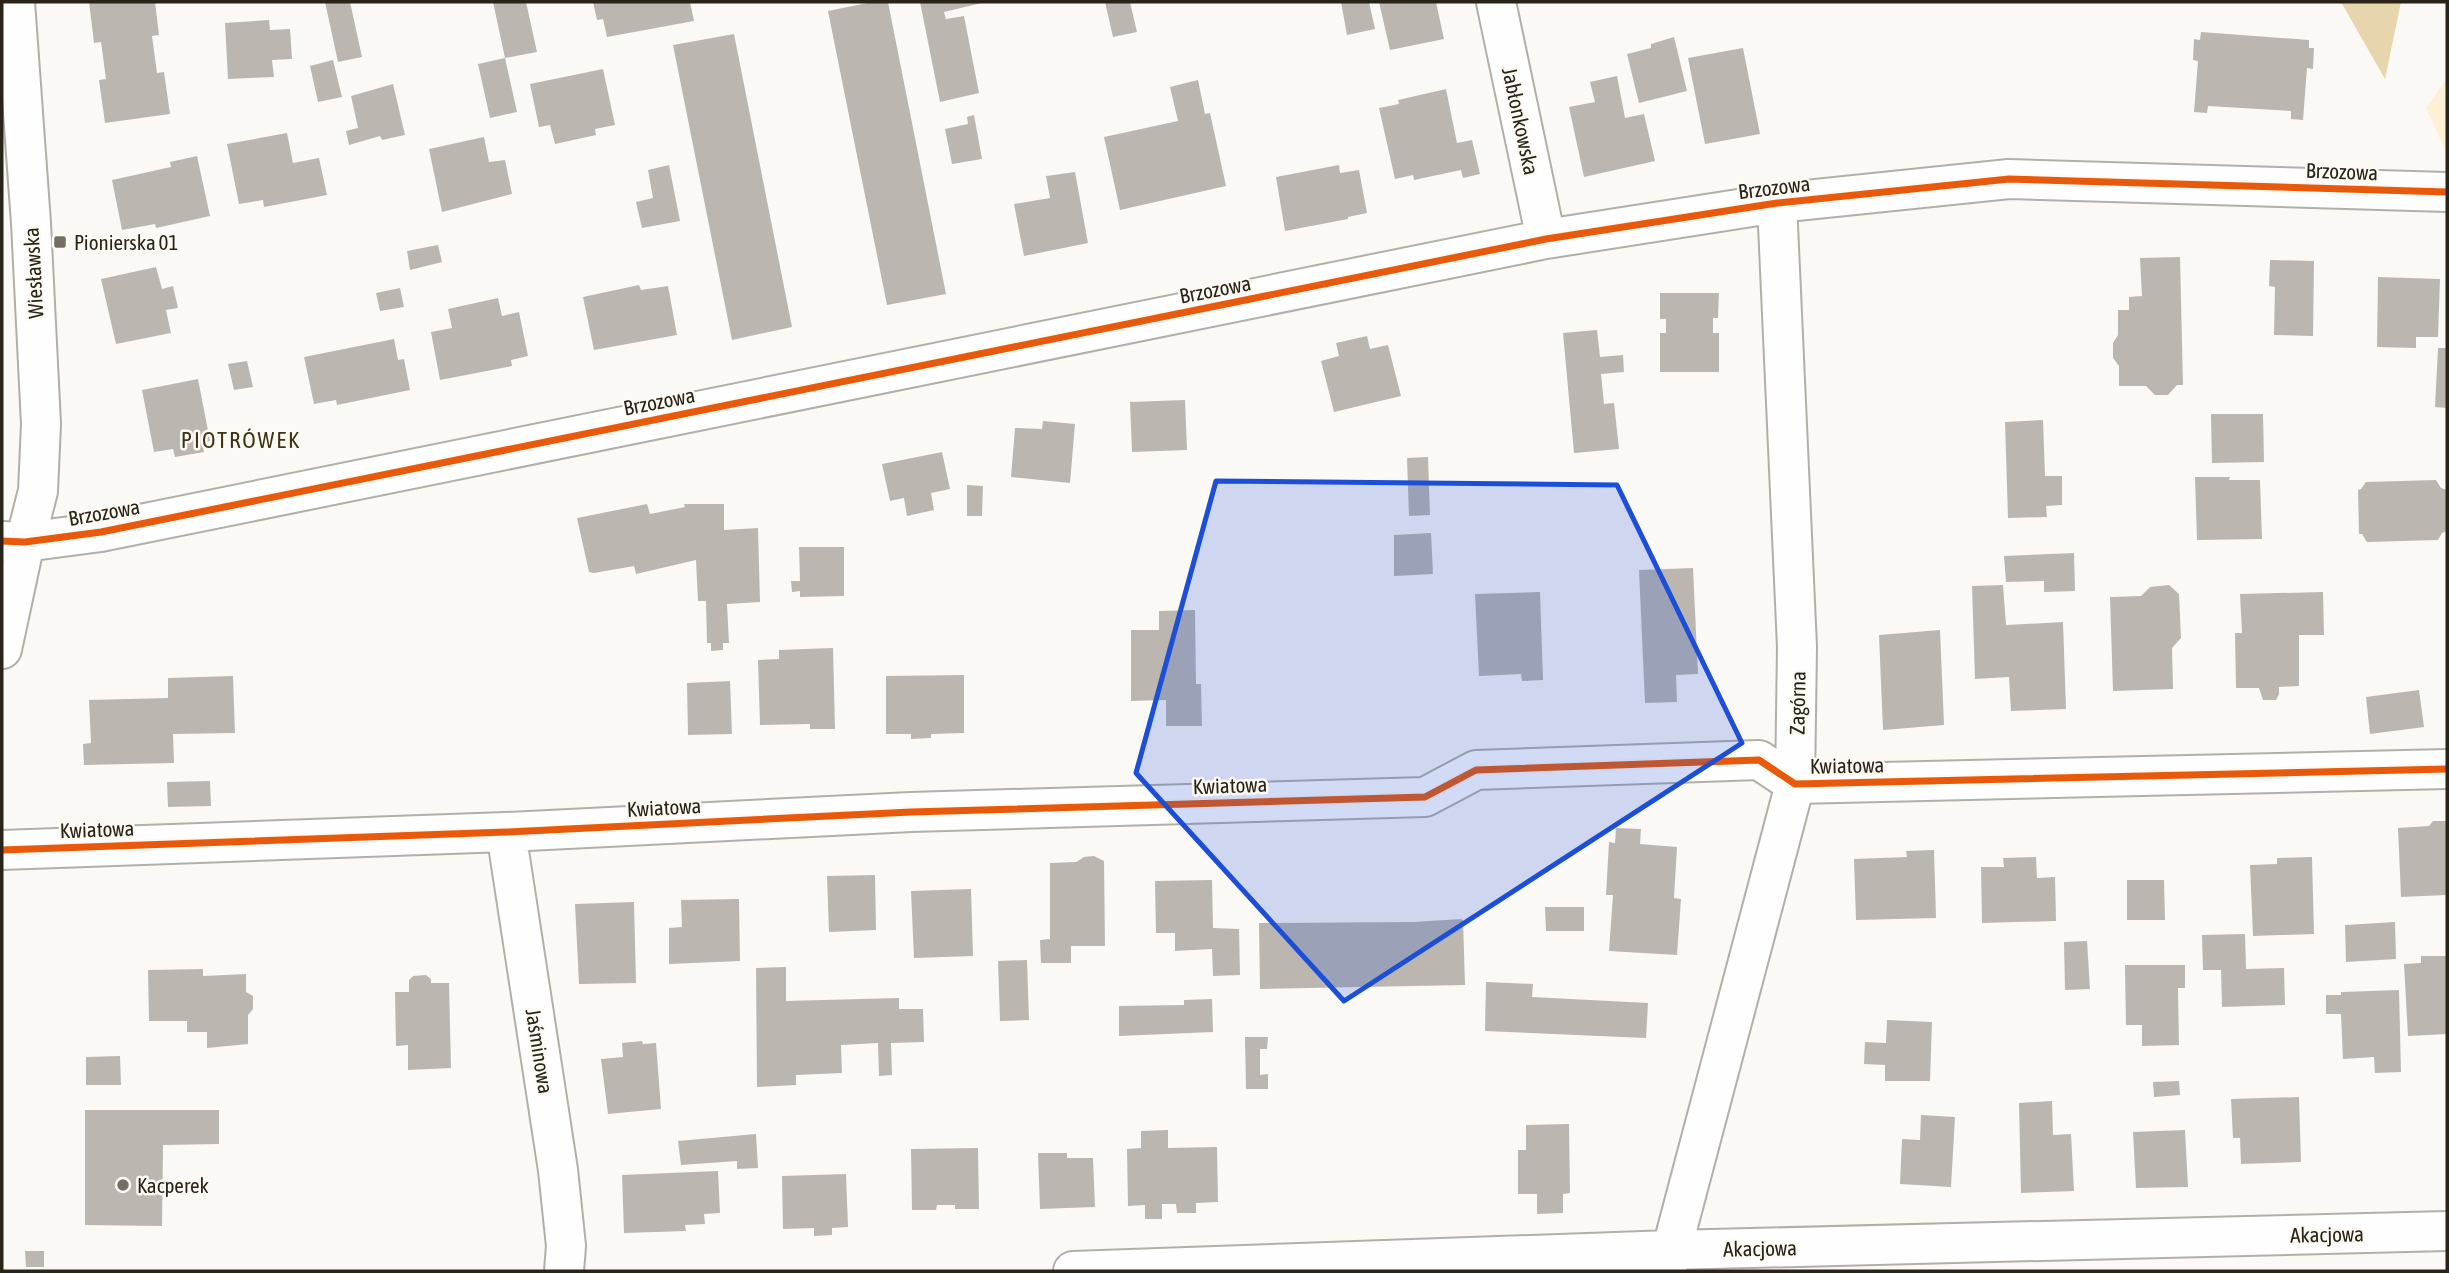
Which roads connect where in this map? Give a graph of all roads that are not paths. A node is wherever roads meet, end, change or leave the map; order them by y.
1 (15, 2) edge
2 (1496, 2) edge
3 (2447, 192) edge
4 (1777, 203) junction
5 (1546, 239) junction
6 (13, 541) edge
7 (2, 649) edge
8 (2447, 769) edge
9 (1796, 784) junction
10 (506, 832) junction
11 (2, 850) edge
12 (2447, 1231) edge
13 (1669, 1261) edge
14 (564, 1271) edge
15 (1073, 1271) edge

1 - 6 street, Wiesławska
2 - 5 street, Jabłonkowska
3 - 4 street, Brzozowa
4 - 5 street, Brzozowa
4 - 9 street, Zagórna
5 - 6 street, Brzozowa
6 - 7 street, Wiesławska
8 - 9 street, Kwiatowa
9 - 10 street, Kwiatowa
9 - 13 street, Zagórna
10 - 11 street, Kwiatowa
10 - 14 street, Jaśminowa
12 - 13 street, Akacjowa
13 - 15 street, Akacjowa

